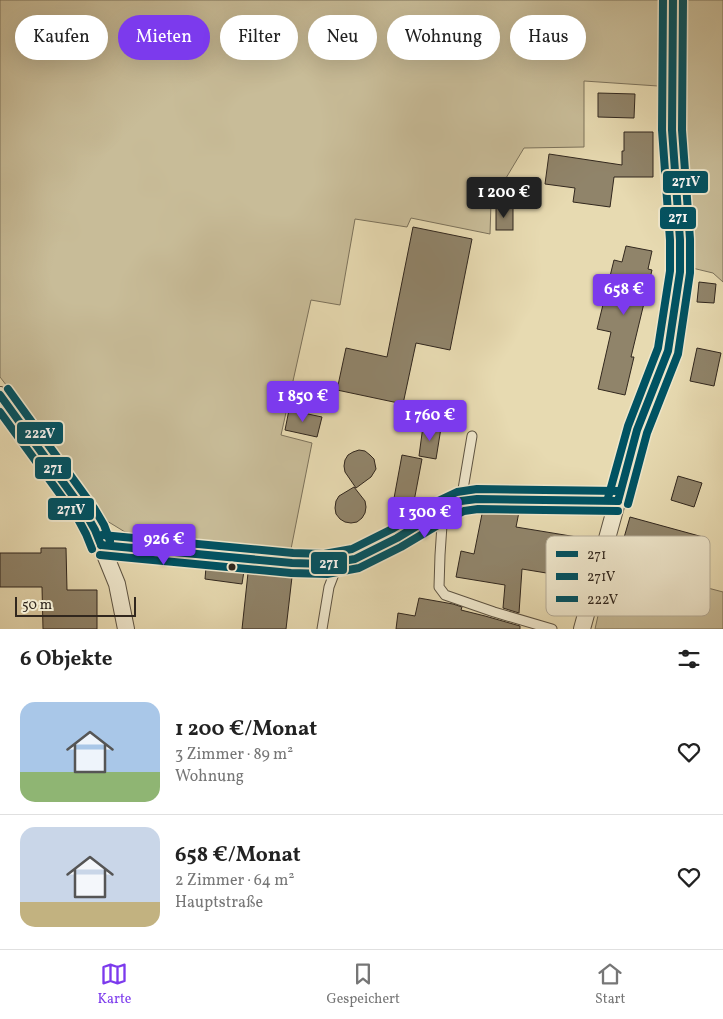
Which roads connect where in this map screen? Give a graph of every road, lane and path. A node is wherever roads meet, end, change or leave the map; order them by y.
1 (672, 0) edge
2 (0, 395) edge
3 (472, 436) dead end
4 (461, 501) junction
5 (618, 501) junction
6 (443, 510) junction
7 (608, 536) edge
8 (101, 545) junction
9 (339, 561) junction
10 (586, 616) edge
11 (126, 629) edge
12 (322, 629) edge
13 (552, 629) edge
14 (582, 629) edge

1 - 5 street
2 - 8 street
3 - 4 lane
4 - 5 street
4 - 6 street
5 - 7 street
6 - 9 street
6 - 13 lane
8 - 9 street
8 - 11 street
9 - 12 lane
10 - 14 street

